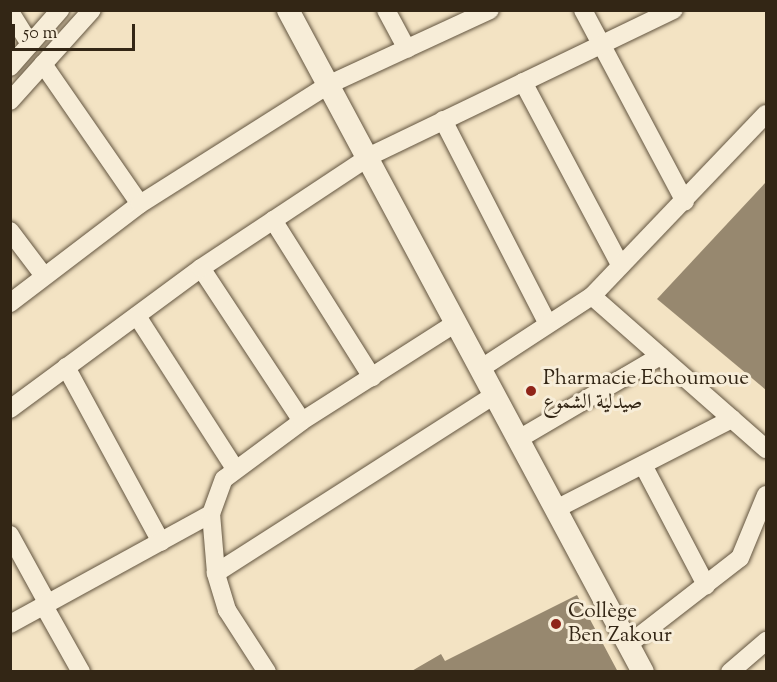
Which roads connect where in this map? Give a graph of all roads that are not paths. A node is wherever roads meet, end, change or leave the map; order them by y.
1 (60, 10) edge
2 (92, 10) edge
3 (288, 10) edge
4 (386, 10) edge
5 (490, 10) edge
6 (583, 10) edge
7 (674, 10) edge
8 (10, 12) edge
9 (30, 44) junction
10 (602, 46) junction
11 (407, 49) junction
12 (43, 64) junction
13 (10, 67) edge
14 (523, 82) junction
15 (330, 84) junction
16 (10, 101) edge
17 (766, 114) edge
18 (443, 120) junction
19 (370, 156) junction
20 (686, 202) junction
21 (140, 204) junction
22 (273, 220) junction
23 (10, 231) edge
24 (621, 266) junction
25 (201, 268) junction
26 (44, 276) junction
27 (592, 296) junction
28 (10, 303) edge
29 (137, 316) junction
30 (456, 323) junction
31 (548, 324) junction
32 (660, 356) junction
33 (66, 367) junction
34 (480, 369) junction
35 (372, 377) junction
36 (494, 395) junction
37 (10, 409) edge
38 (732, 419) junction
39 (302, 421) junction
40 (517, 440) junction
41 (766, 449) edge
42 (643, 465) junction
43 (234, 467) junction
44 (766, 495) edge
45 (556, 510) junction
46 (211, 514) junction
47 (10, 535) edge
48 (161, 542) junction
49 (216, 573) junction
50 (706, 585) junction
51 (46, 605) junction
52 (10, 624) edge
53 (766, 641) edge
54 (629, 644) junction
55 (81, 672) edge
56 (267, 672) edge
57 (643, 672) edge
58 (730, 672) edge

1 - 9 street
2 - 12 street
3 - 15 street
4 - 11 street
5 - 11 street
6 - 10 street
7 - 10 street
8 - 9 street
9 - 13 street
10 - 14 street
10 - 20 street
11 - 15 street
12 - 16 street
12 - 21 street
14 - 18 street
14 - 24 street
15 - 19 street
15 - 21 street
17 - 20 street
18 - 19 street
18 - 31 street
19 - 22 street
19 - 30 street
20 - 24 street
21 - 26 street
22 - 25 street
22 - 35 street
23 - 26 street
24 - 27 street
25 - 29 street
25 - 39 street
26 - 28 street
27 - 31 street
27 - 32 street
29 - 33 street
29 - 43 street
30 - 34 street
30 - 35 street
31 - 34 street
32 - 38 street
32 - 40 street
33 - 37 street
33 - 48 street
34 - 36 street
35 - 39 street
36 - 40 street
36 - 49 street
38 - 41 street
38 - 42 street
39 - 43 street
40 - 45 street
42 - 45 street
42 - 50 street
43 - 46 street
44 - 50 street
45 - 54 street
46 - 48 street
46 - 49 street
47 - 51 street
48 - 51 street
49 - 56 street
50 - 54 street
51 - 52 street
51 - 55 street
53 - 58 street
54 - 57 street

